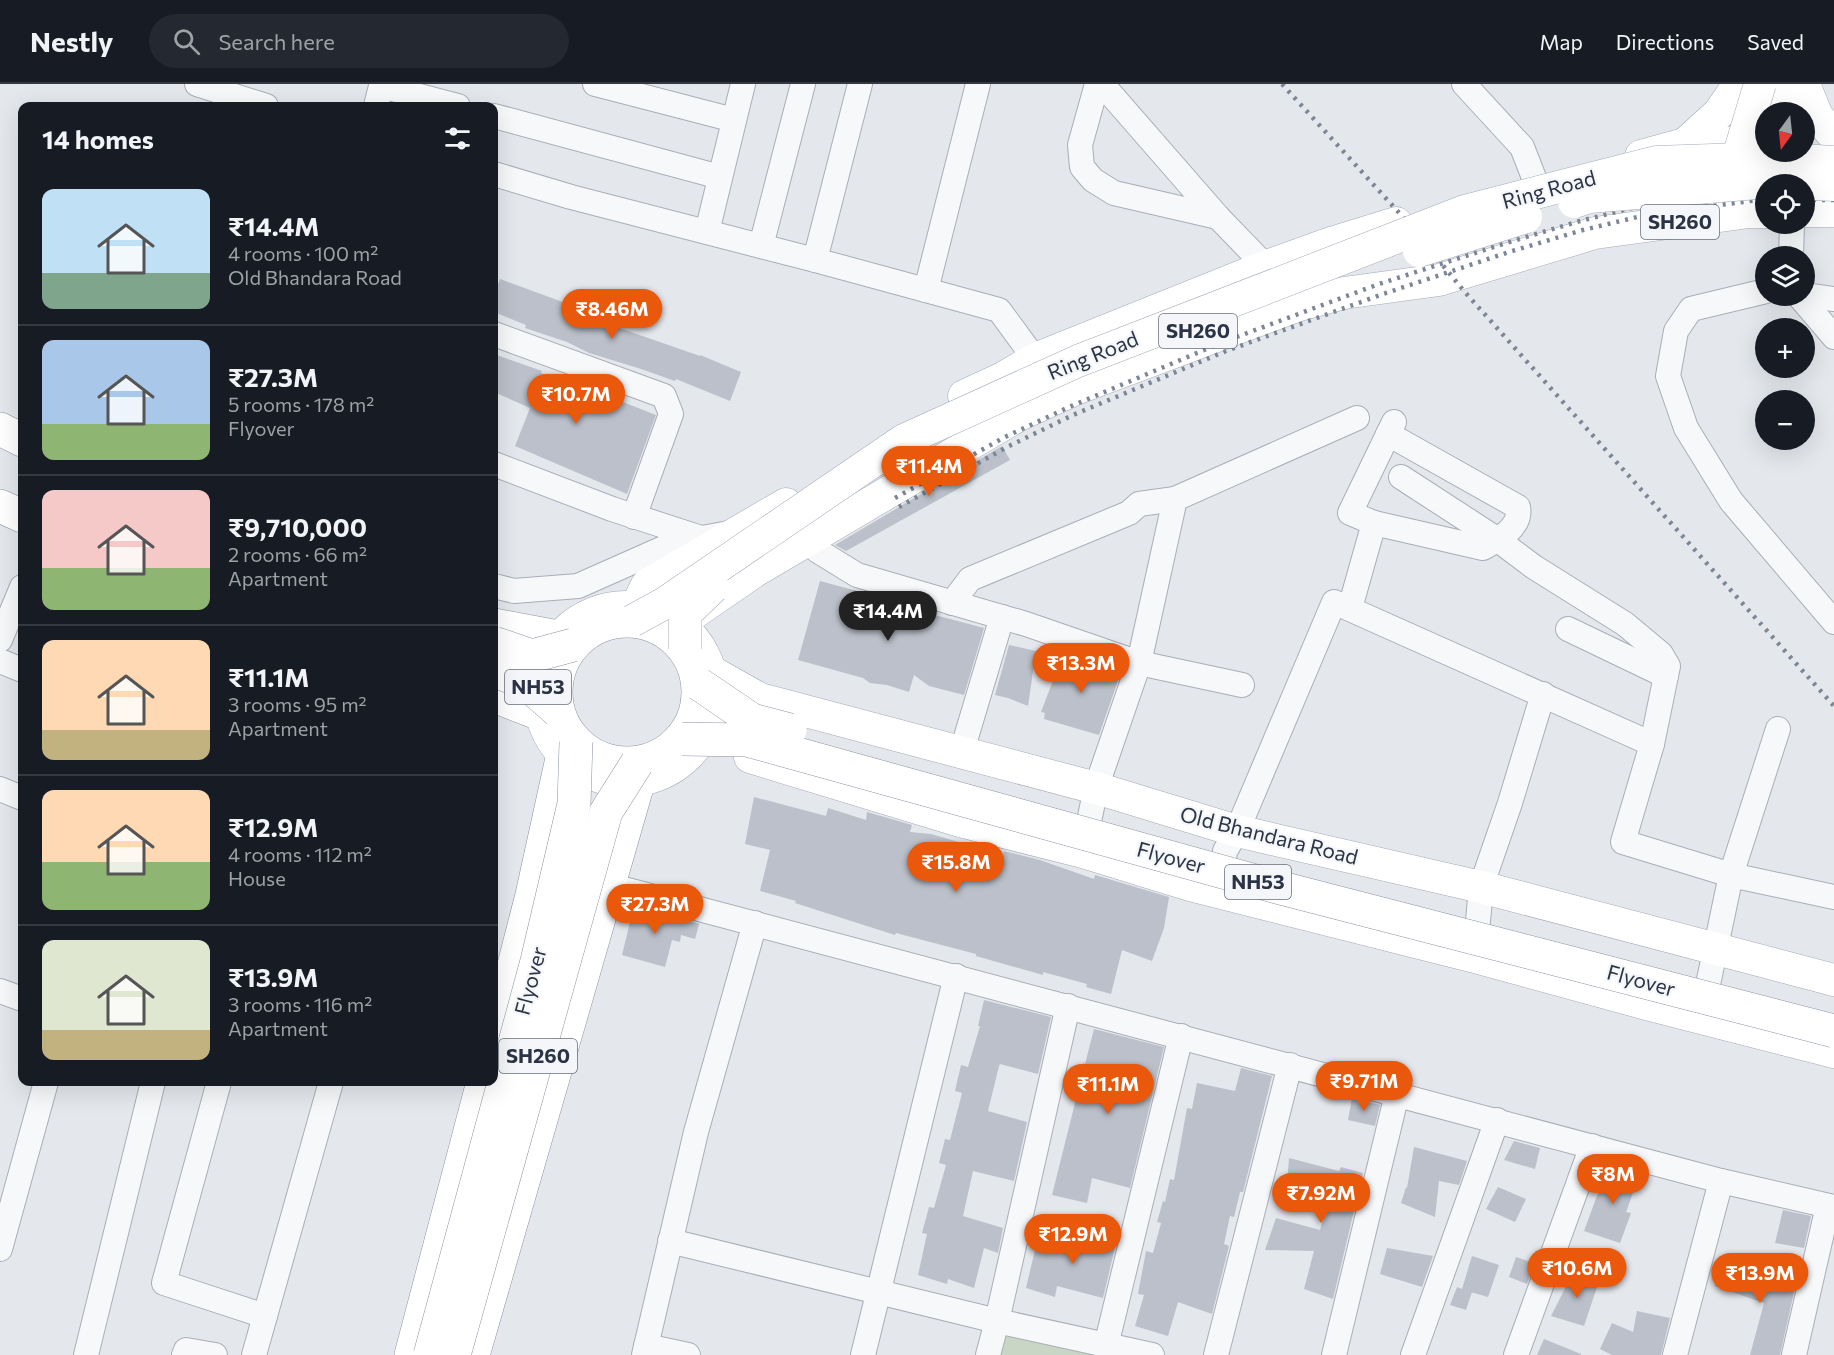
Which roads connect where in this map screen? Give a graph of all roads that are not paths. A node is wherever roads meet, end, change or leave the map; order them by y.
1 (197, 84) edge
2 (595, 84) edge
3 (743, 84) edge
4 (803, 84) edge
5 (860, 84) edge
6 (978, 84) edge
7 (1097, 84) edge
8 (1102, 84) edge
9 (1464, 84) edge
10 (380, 92) edge
11 (1777, 94) edge
12 (253, 102) edge
13 (436, 102) edge
14 (498, 117) edge
15 (734, 120) junction
16 (1834, 136) edge
17 (1815, 144) edge
18 (1834, 145) edge
19 (1689, 153) junction
20 (1815, 154) edge
21 (1834, 162) edge
22 (1763, 171) edge
23 (498, 175) edge
24 (720, 177) junction
25 (1536, 183) junction
26 (1834, 185) edge
27 (1815, 211) edge
28 (1834, 211) edge
29 (1218, 217) junction
30 (707, 232) junction
31 (761, 246) junction
32 (815, 260) junction
33 (1267, 266) junction
34 (926, 290) junction
35 (1755, 294) edge
36 (1815, 296) edge
37 (1834, 299) edge
38 (1299, 305) junction
39 (1808, 306) edge
40 (498, 335) edge
41 (1834, 337) edge
42 (1035, 359) junction
43 (1357, 418) dead end
44 (0, 429) edge
45 (18, 438) edge
46 (0, 450) edge
47 (18, 457) edge
48 (498, 466) edge
49 (1401, 477) dead end
50 (0, 485) edge
51 (18, 493) edge
52 (1175, 499) junction
53 (0, 506) edge
54 (18, 514) edge
55 (634, 517) junction
56 (1374, 523) junction
57 (742, 530) junction
58 (698, 537) junction
59 (1498, 540) junction
60 (807, 541) junction
61 (498, 587) edge
62 (18, 597) edge
63 (952, 603) junction
64 (639, 604) junction
65 (1350, 609) junction
66 (1002, 617) junction
67 (1834, 622) edge
68 (498, 624) edge
69 (498, 626) edge
70 (1568, 629) dead end
71 (0, 640) edge
72 (566, 641) junction
73 (689, 643) junction
74 (498, 644) edge
75 (0, 661) edge
76 (1139, 663) junction
77 (18, 668) edge
78 (498, 672) edge
79 (1666, 676) junction
80 (705, 678) junction
81 (1242, 685) dead end
82 (1543, 694) junction
83 (498, 697) edge
84 (549, 712) junction
85 (1778, 729) dead end
86 (1652, 744) junction
87 (686, 746) junction
88 (569, 748) junction
89 (961, 754) junction
90 (638, 772) junction
91 (1096, 788) junction
92 (0, 789) edge
93 (18, 796) edge
94 (1237, 831) junction
95 (1083, 852) junction
96 (1731, 875) junction
97 (609, 885) junction
98 (1481, 887) junction
99 (1220, 892) junction
100 (1834, 897) edge
101 (755, 923) junction
102 (1715, 950) junction
103 (1475, 957) junction
104 (956, 976) junction
105 (1834, 980) edge
106 (0, 991) edge
107 (18, 998) edge
108 (1068, 1006) junction
109 (1834, 1012) edge
110 (1701, 1018) junction
111 (498, 1027) edge
112 (1834, 1031) edge
113 (1181, 1036) junction
114 (1834, 1052) edge
115 (1290, 1065) junction
116 (45, 1086) edge
117 (152, 1086) edge
118 (218, 1086) edge
119 (330, 1086) edge
120 (482, 1086) edge
121 (1397, 1094) junction
122 (1497, 1120) junction
123 (1592, 1146) junction
124 (1721, 1180) junction
125 (1831, 1206) edge
126 (670, 1241) junction
127 (0, 1249) edge
128 (879, 1293) junction
129 (265, 1316) junction
130 (997, 1321) junction
131 (1106, 1346) junction
132 (645, 1350) edge
133 (86, 1355) edge
134 (184, 1355) edge
135 (215, 1355) edge
136 (254, 1355) edge
137 (411, 1355) edge
138 (430, 1355) edge
139 (454, 1355) edge
140 (473, 1355) edge
141 (688, 1355) edge
142 (863, 1355) edge
143 (988, 1355) edge
144 (1152, 1355) edge
145 (1216, 1355) edge
146 (1334, 1355) edge
147 (1413, 1355) edge
148 (1516, 1355) edge
149 (1675, 1355) edge
150 (1794, 1355) edge

1 - 12 street
2 - 15 street
3 - 15 street
4 - 31 street
5 - 32 street
6 - 34 street
7 - 29 street
8 - 29 street
9 - 25 street
10 - 13 street
11 - 16 main road
11 - 19 main road, bridge
11 - 22 main road, bridge
14 - 24 street
15 - 24 street
17 - 18 main road
19 - 22 main road, Ring Road / SH260, bridge
19 - 25 main road
19 - 64 main road, Ring Road / SH260, bridge
20 - 21 main road
21 - 22 main road, bridge
22 - 26 main road, bridge
22 - 38 main road, Ring Road / SH260
22 - 73 main road, Ring Road / SH260, bridge
23 - 30 street
24 - 30 street
25 - 33 main road
27 - 28 main road
29 - 33 street
30 - 31 street
31 - 32 street
32 - 34 street
33 - 38 street
33 - 42 main road
34 - 42 street
35 - 67 street
36 - 37 street
38 - 60 main road, Ring Road / SH260
39 - 41 street
40 - 55 street
42 - 57 main road
43 - 52 street
44 - 45 highway
46 - 47 highway
48 - 55 street
49 - 59 street
50 - 51 highway
52 - 63 street
52 - 76 street
53 - 54 highway
55 - 58 street
56 - 59 street
56 - 59 street
56 - 65 street
57 - 58 street
57 - 64 main road
58 - 61 street
59 - 79 street
60 - 63 street
60 - 73 main road, Ring Road / SH260
62 - 71 street
63 - 66 street
64 - 68 main road
64 - 72 highway, NH53
64 - 73 highway, NH53
65 - 82 street
65 - 94 street
66 - 76 street
66 - 89 street
69 - 72 highway
70 - 79 street
72 - 74 highway, NH53, bridge
72 - 84 highway, NH53
73 - 80 highway, NH53
75 - 77 street
76 - 81 street
76 - 91 street
78 - 84 highway, NH53, bridge
79 - 86 street
80 - 87 highway, NH53
80 - 89 main road, Old Bhandara Road / NH53
80 - 109 highway, Flyover, bridge
82 - 86 street
82 - 98 street
83 - 84 highway, NH53
84 - 88 highway, NH53
85 - 96 street
86 - 96 street
87 - 90 highway, NH53
87 - 95 main road, NH53
87 - 112 highway, Flyover / NH53, bridge
88 - 90 highway, NH53
88 - 111 highway
88 - 138 highway, Flyover, bridge
89 - 91 main road, Old Bhandara Road / NH53
90 - 97 highway, SH260
90 - 139 highway, Flyover / SH260, bridge
91 - 94 main road, Old Bhandara Road / NH53
91 - 95 street
92 - 93 street
94 - 98 main road, Old Bhandara Road / NH53
94 - 99 street
95 - 99 main road, NH53
96 - 100 street
96 - 102 street
97 - 101 street
97 - 140 highway, SH260
98 - 102 main road, Old Bhandara Road / NH53
98 - 103 street
99 - 103 main road, NH53
101 - 104 street
101 - 126 street
102 - 105 main road, Old Bhandara Road / NH53
102 - 110 street
103 - 110 main road, NH53
104 - 108 street
104 - 128 street
106 - 107 street
108 - 113 street
108 - 130 street
110 - 114 main road, NH53
113 - 115 street
113 - 131 street
115 - 121 street
115 - 145 street
116 - 127 street
117 - 133 street
118 - 129 street
119 - 129 street
120 - 137 highway
121 - 122 street
121 - 146 street
122 - 123 street
122 - 147 street
123 - 124 street
123 - 148 street
124 - 125 street
124 - 149 street
125 - 150 street
126 - 128 street
126 - 132 street
128 - 130 street
128 - 142 street
129 - 136 street
130 - 131 street
130 - 143 street
131 - 144 street
132 - 141 street
134 - 135 street

